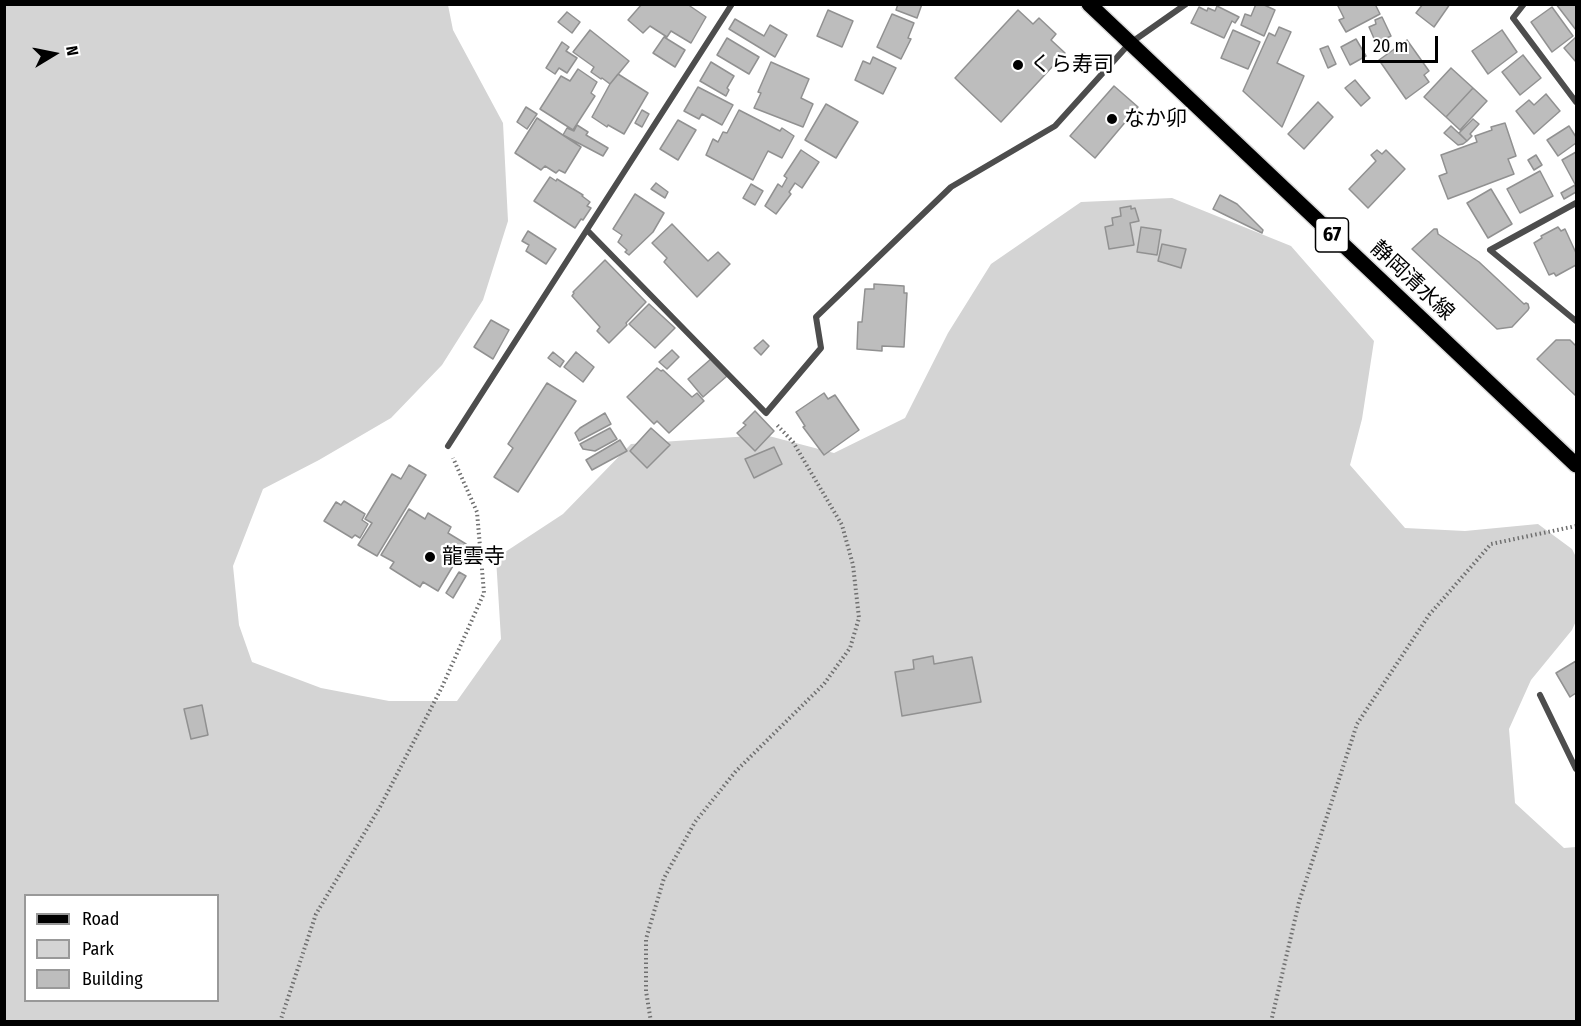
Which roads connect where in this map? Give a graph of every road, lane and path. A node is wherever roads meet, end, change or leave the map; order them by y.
1 (732, 4) edge
2 (1089, 4) edge
3 (1186, 4) edge
4 (1524, 4) edge
5 (1129, 44) junction
6 (1576, 102) edge
7 (1576, 202) edge
8 (587, 230) junction
9 (1576, 321) edge
10 (766, 413) junction
11 (448, 446) joint
12 (1576, 465) edge
13 (1576, 526) edge
14 (1540, 695) dead end
15 (1576, 769) edge
16 (280, 1022) edge
17 (651, 1022) edge
18 (1271, 1022) edge

1 - 8 street
2 - 5 main road, 静岡清水線 / 67
3 - 5 street
4 - 6 street
5 - 10 street
5 - 12 main road, 静岡清水線 / 67
7 - 9 street
8 - 10 street
8 - 11 street
10 - 17 path
11 - 16 path
13 - 18 path
14 - 15 street

